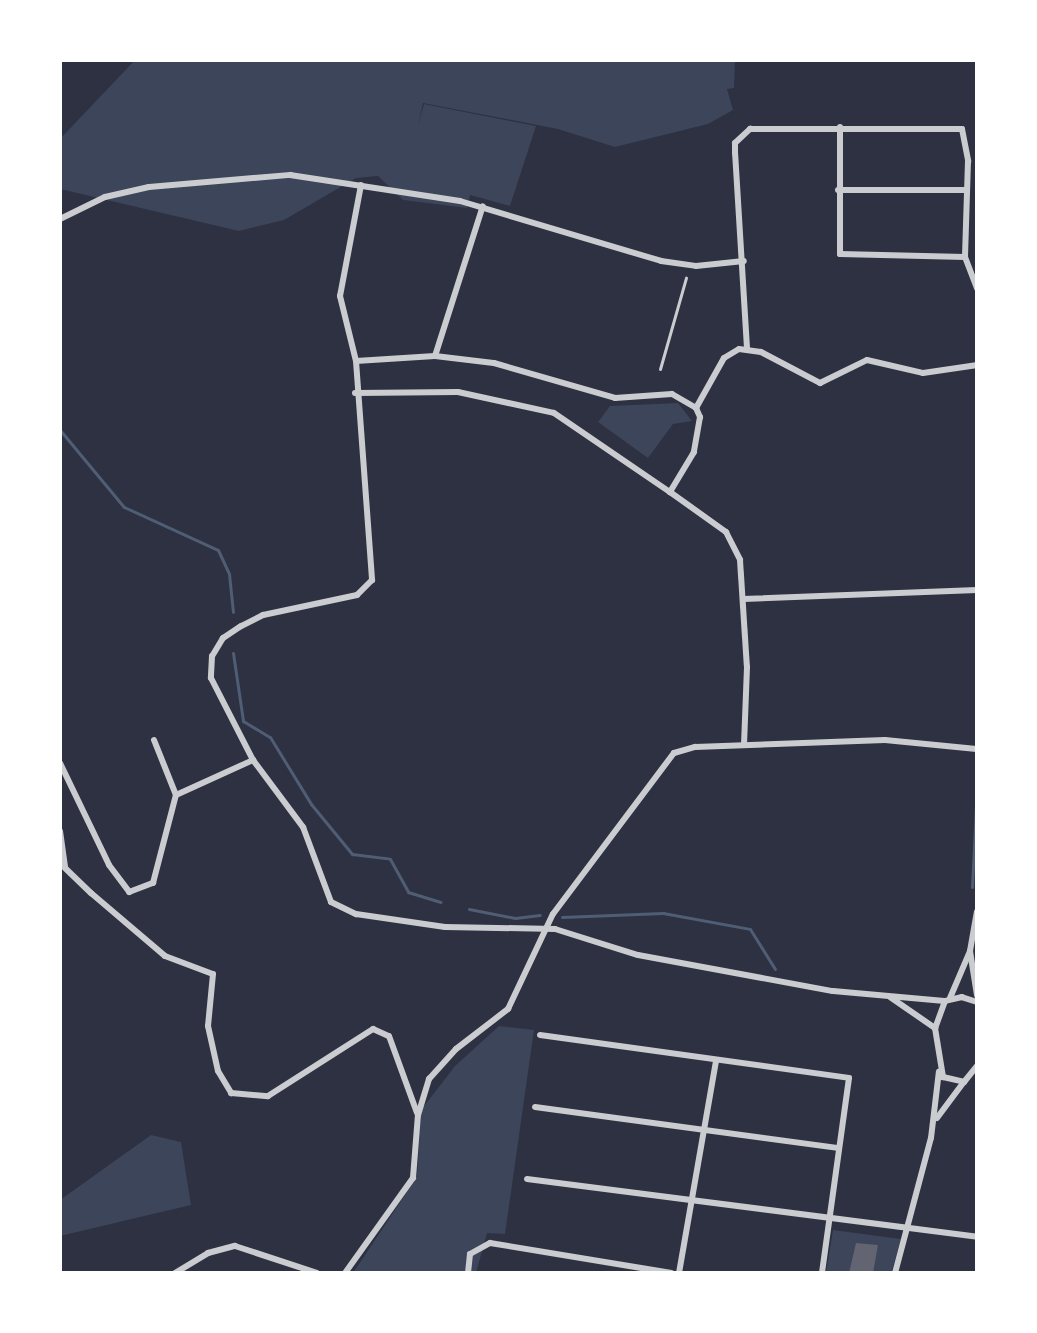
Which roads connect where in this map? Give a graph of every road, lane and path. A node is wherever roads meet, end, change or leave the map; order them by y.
1 (840, 127) junction
2 (968, 161) junction
3 (977, 161) edge
4 (361, 185) junction
5 (838, 190) junction
6 (966, 190) junction
7 (483, 206) junction
8 (60, 219) edge
9 (967, 224) junction
10 (977, 224) edge
11 (965, 257) junction
12 (744, 261) junction
13 (686, 278) dead end
14 (977, 289) edge
15 (747, 348) junction
16 (435, 356) junction
17 (356, 361) junction
18 (977, 365) edge
19 (660, 369) dead end
20 (355, 393) junction
21 (696, 408) junction
22 (670, 492) junction
23 (977, 590) edge
24 (743, 599) junction
25 (154, 740) dead end
26 (744, 744) junction
27 (977, 749) edge
28 (253, 760) junction
29 (60, 763) edge
30 (176, 795) junction
31 (60, 831) edge
32 (977, 912) edge
33 (545, 928) junction
34 (970, 951) junction
35 (887, 995) junction
36 (977, 995) edge
37 (948, 999) junction
38 (977, 1002) edge
39 (935, 1028) junction
40 (540, 1035) dead end
41 (716, 1060) junction
42 (977, 1066) edge
43 (939, 1071) junction
44 (977, 1078) edge
45 (966, 1081) junction
46 (535, 1107) dead end
47 (418, 1115) junction
48 (934, 1125) junction
49 (703, 1129) junction
50 (837, 1148) junction
51 (527, 1179) dead end
52 (691, 1200) junction
53 (828, 1218) junction
54 (907, 1229) junction
55 (977, 1237) edge
56 (175, 1273) edge
57 (317, 1273) edge
58 (345, 1273) edge
59 (468, 1273) edge
60 (672, 1273) edge
61 (679, 1273) edge
62 (822, 1273) edge
63 (895, 1273) edge

1 - 2 street
1 - 5 street
1 - 12 street
2 - 3 street
2 - 6 street
4 - 7 street
4 - 8 street
4 - 17 street
5 - 6 street
5 - 11 street
6 - 9 street
7 - 12 street
7 - 16 street
9 - 10 street
9 - 11 street
11 - 14 street
12 - 15 street
13 - 19 lane
15 - 18 street
15 - 21 street
16 - 17 street
16 - 21 street
17 - 20 street
20 - 22 street
20 - 28 street
21 - 22 street
22 - 24 street
23 - 24 street
24 - 26 street
25 - 30 street
26 - 27 street
26 - 33 street
28 - 30 street
28 - 33 street
29 - 30 street
31 - 47 street
32 - 34 street
33 - 35 street
33 - 47 street
34 - 36 street
34 - 37 street
35 - 37 street
35 - 39 street
37 - 38 street
37 - 39 street
39 - 43 street
40 - 41 street
41 - 49 street
41 - 50 street
42 - 45 street
43 - 45 street
43 - 48 street
44 - 45 street
45 - 48 street
46 - 49 street
47 - 58 street
48 - 54 street
49 - 50 street
49 - 52 street
50 - 53 street
51 - 52 street
52 - 53 street
52 - 61 street
53 - 54 street
53 - 62 street
54 - 55 street
54 - 63 street
56 - 57 street
59 - 60 street

